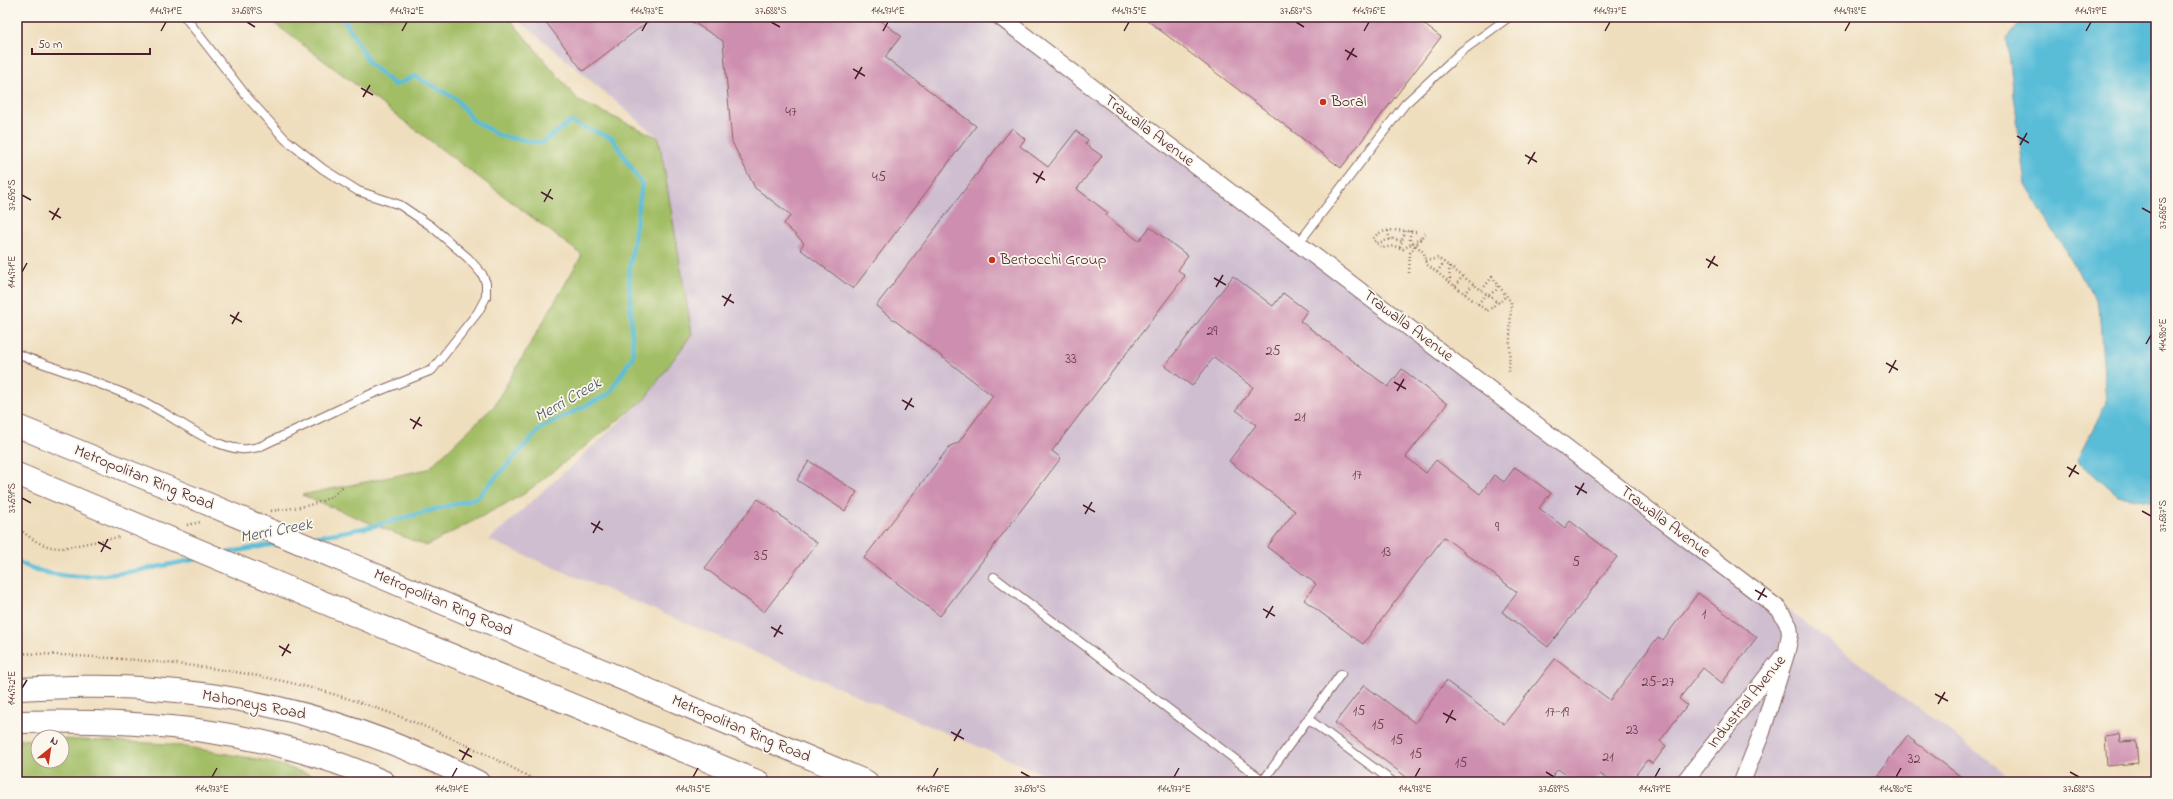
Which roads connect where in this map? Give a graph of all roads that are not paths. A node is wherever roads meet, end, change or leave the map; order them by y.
1 (185, 17) edge
2 (1000, 17) edge
3 (1509, 17) edge
4 (1298, 244) junction
5 (17, 354) edge
6 (17, 426) edge
7 (17, 474) edge
8 (994, 577) dead end
9 (1787, 651) junction
10 (1340, 674) dead end
11 (17, 689) edge
12 (1308, 719) junction
13 (17, 722) edge
14 (1264, 781) edge
15 (384, 782) edge
16 (478, 782) edge
17 (759, 782) edge
18 (868, 782) edge
19 (1393, 782) edge
20 (1684, 782) edge
21 (1742, 782) edge

1 - 5 lane
2 - 4 street, Trawalla Avenue
3 - 4 lane
4 - 9 street, Trawalla Avenue
6 - 18 main road, Metropolitan Ring Road, bridge
7 - 17 main road, bridge
8 - 14 lane
9 - 20 street, Industrial Avenue
9 - 21 street, Industrial Avenue
10 - 12 lane
11 - 16 main road, Mahoneys Road
12 - 14 lane
12 - 19 lane
13 - 15 main road, Mahoneys Road

